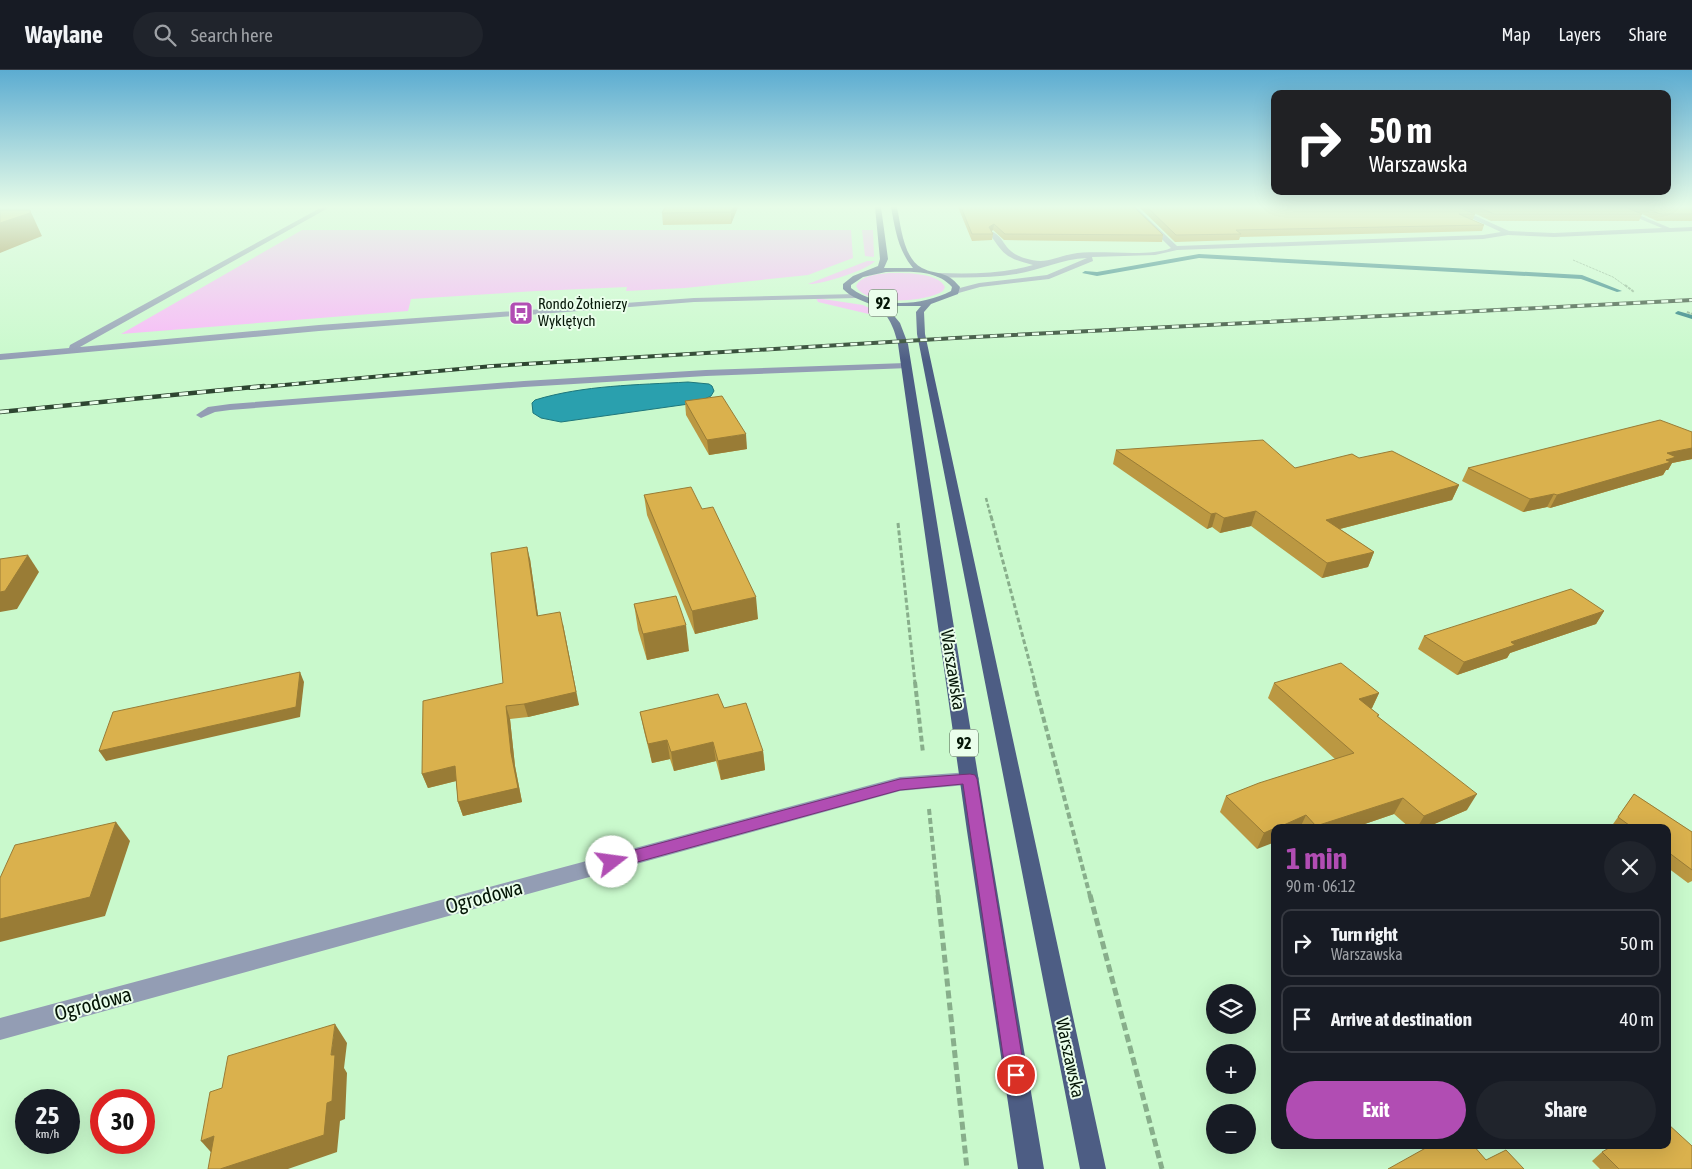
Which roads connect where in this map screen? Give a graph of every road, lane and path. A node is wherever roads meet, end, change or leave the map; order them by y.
1 (234, 258) edge
2 (884, 258) edge
3 (909, 258) edge
4 (1018, 258) edge
5 (1065, 258) edge
6 (1096, 258) edge
7 (1041, 265) junction
8 (872, 272) junction
9 (922, 272) junction
10 (938, 275) junction
11 (811, 288) dead end
12 (955, 292) junction
13 (856, 296) junction
14 (694, 300) junction
15 (872, 301) junction
16 (928, 302) junction
17 (1688, 312) dead end
18 (1692, 314) edge
19 (68, 350) junction
20 (0, 357) edge
21 (906, 366) junction
22 (201, 415) dead end
23 (985, 496) dead end
24 (970, 779) junction
25 (929, 806) dead end
26 (0, 1029) edge
27 (967, 1169) edge
28 (1031, 1169) edge
29 (1093, 1169) edge
30 (1162, 1169) edge

1 - 19 street
2 - 8 main road, 92
3 - 9 main road
4 - 7 street
5 - 7 street
6 - 12 street
7 - 10 street
8 - 9 main road, 92
8 - 13 main road, 92
9 - 10 main road, 92
10 - 12 main road, 92
11 - 14 street
12 - 16 main road, 92
13 - 14 street
13 - 15 main road, 92
14 - 19 street
15 - 16 main road, 92
15 - 21 main road, Warszawska / 92
16 - 29 main road, Warszawska / 92
17 - 18 path
19 - 20 street
21 - 22 street
21 - 24 main road, Warszawska / 92
23 - 30 path
24 - 26 street, Ogrodowa
24 - 28 main road, Warszawska / 92
25 - 27 path

